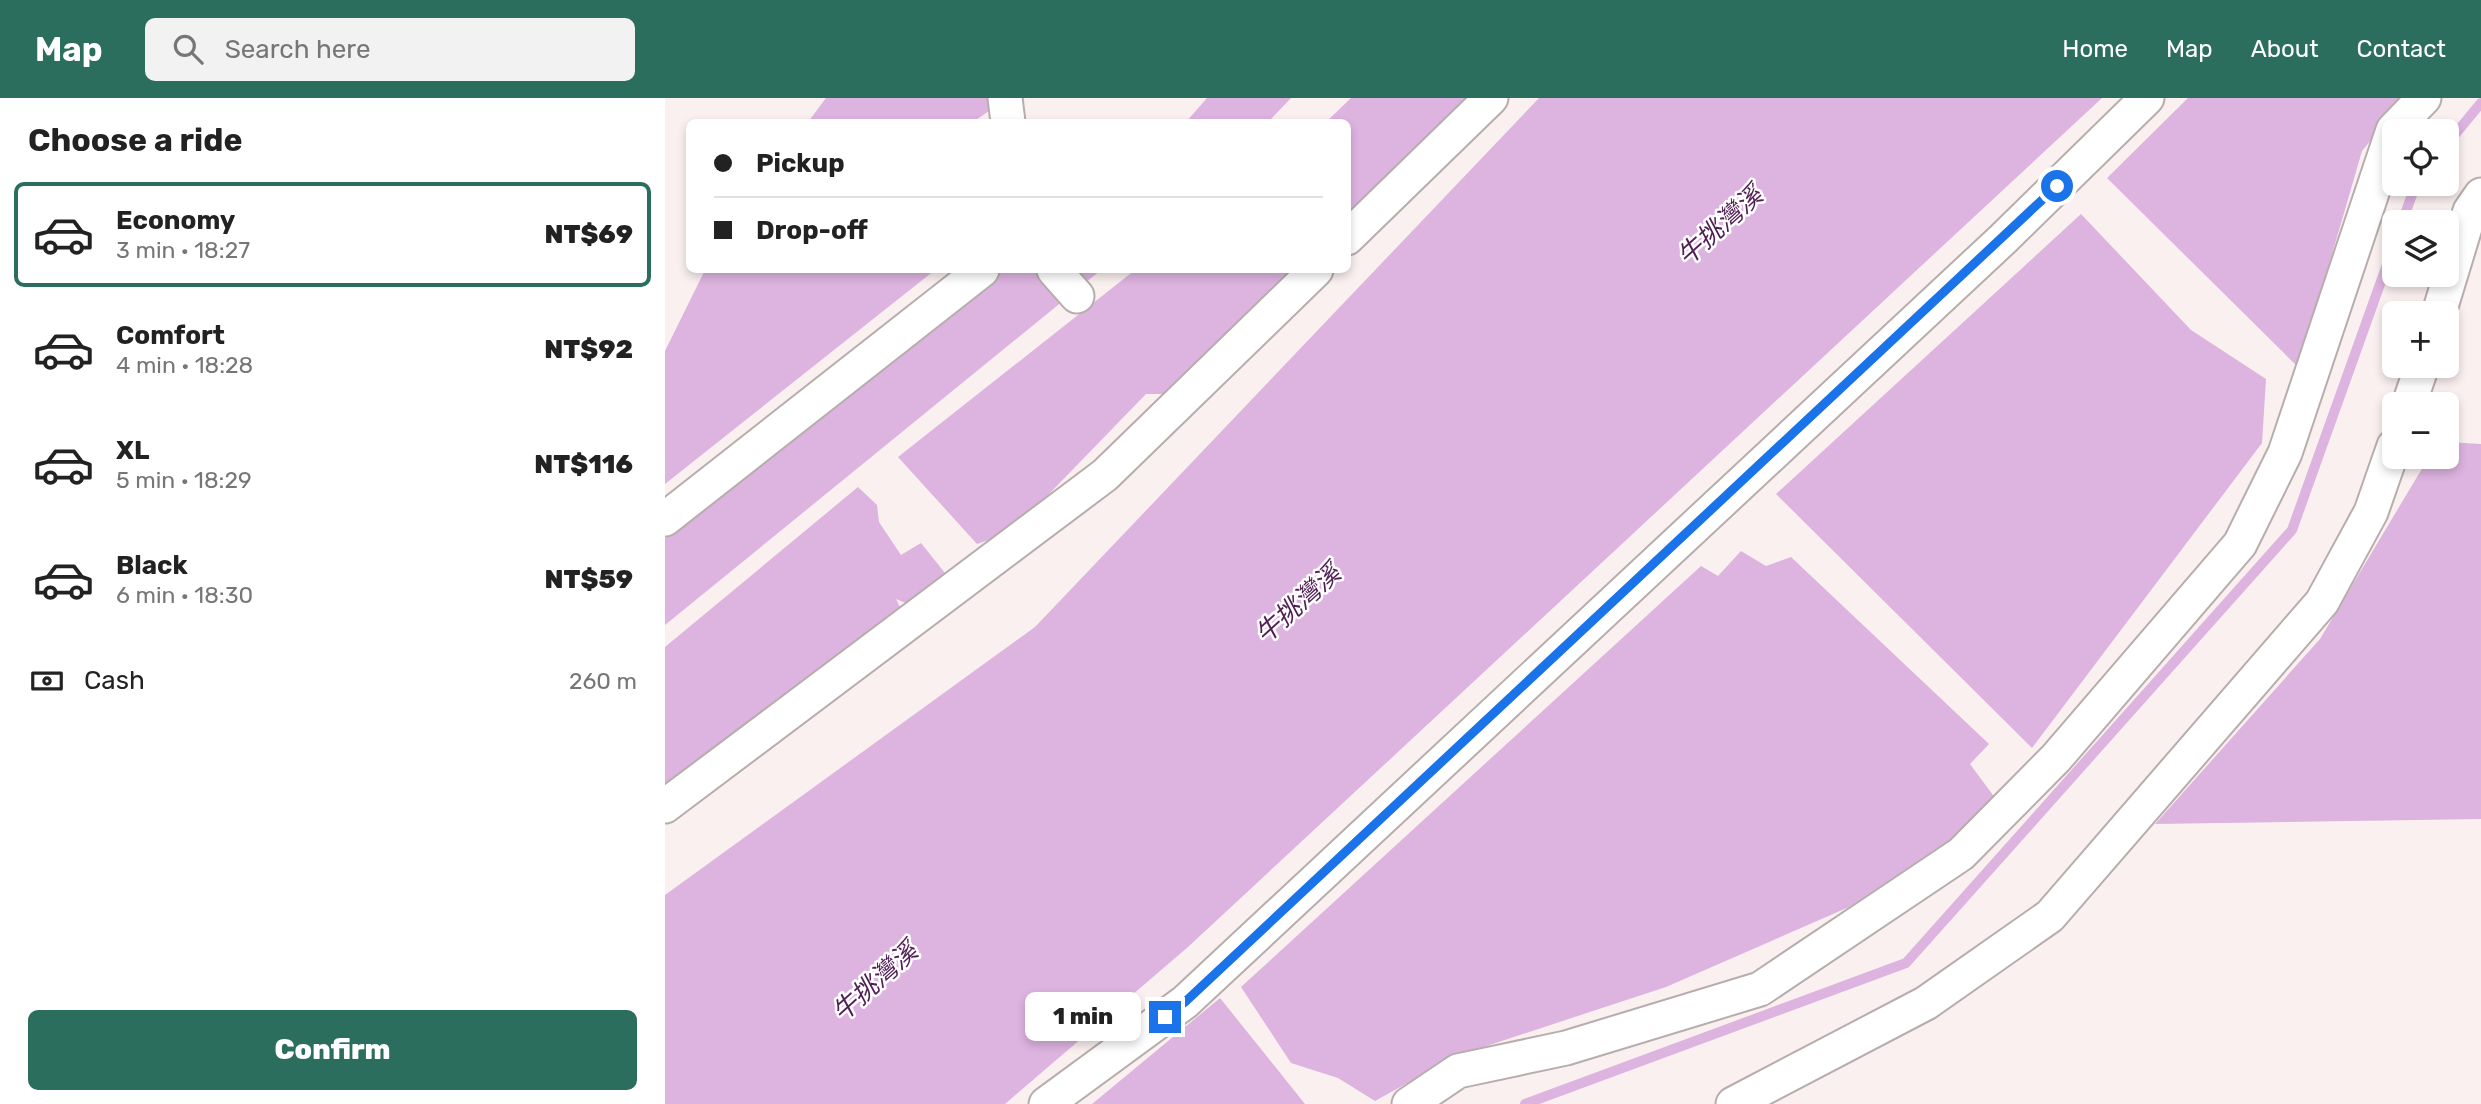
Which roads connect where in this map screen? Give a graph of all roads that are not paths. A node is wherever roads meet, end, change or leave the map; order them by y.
1 (1005, 98) edge
2 (1491, 98) edge
3 (2147, 98) edge
4 (2424, 98) edge
5 (1008, 119) edge
6 (2481, 195) edge
7 (1351, 234) edge
8 (978, 273) edge
9 (1057, 273) edge
10 (1313, 273) edge
11 (1077, 296) dead end
12 (2443, 301) edge
13 (2386, 469) edge
14 (665, 519) edge
15 (665, 806) edge
16 (1046, 1104) edge
17 (1409, 1104) edge
18 (1733, 1104) edge

1 - 5 street
2 - 7 street
3 - 16 street
4 - 17 street
6 - 12 street
8 - 14 street
9 - 11 street
10 - 15 street
13 - 18 street

